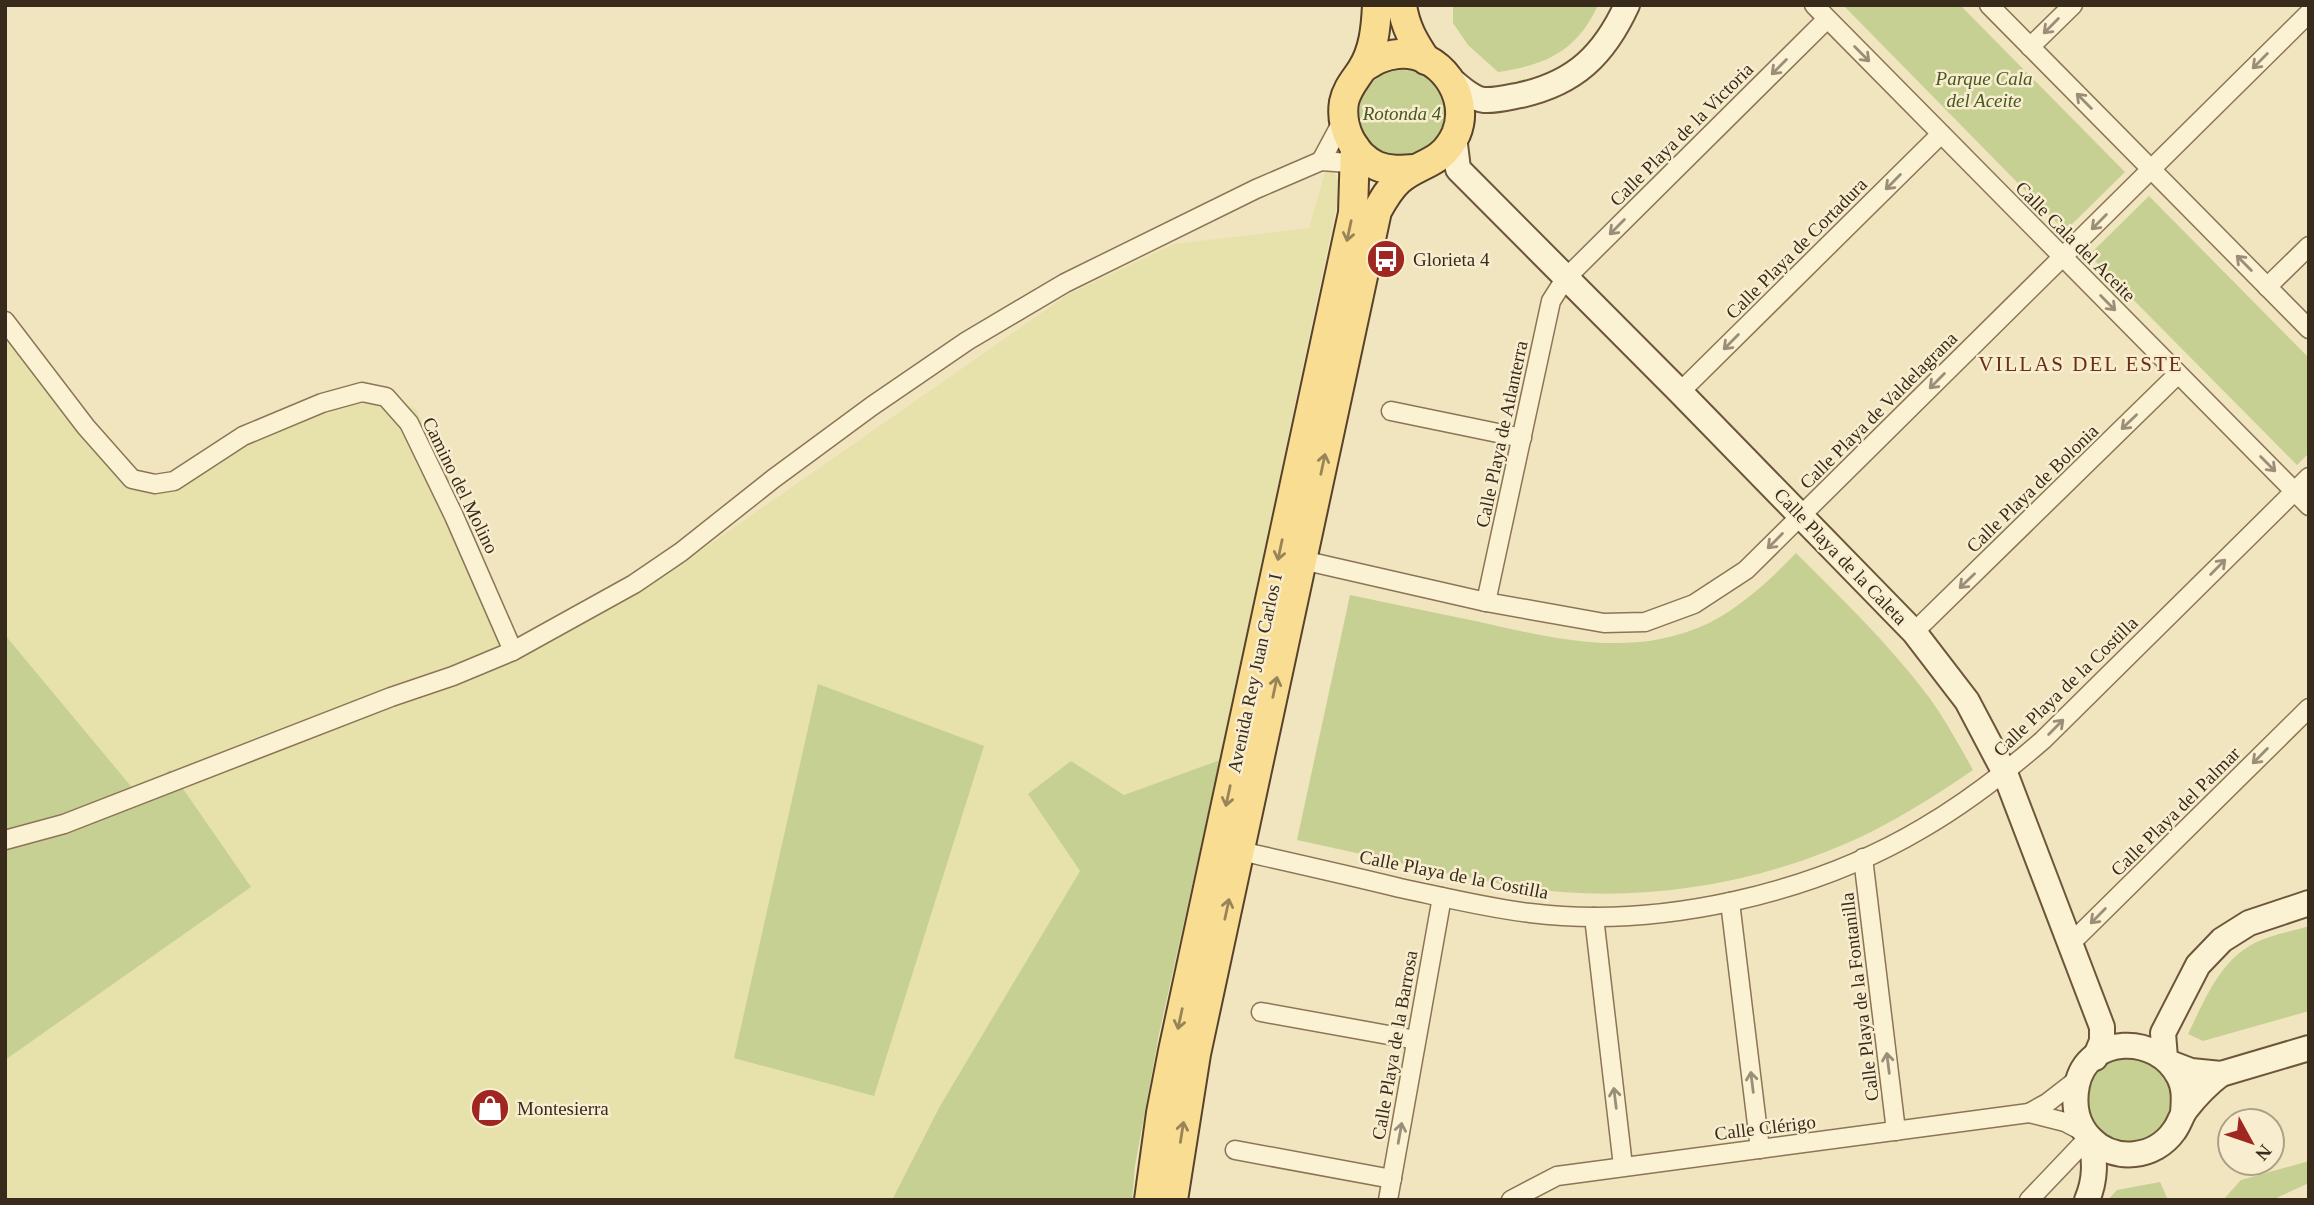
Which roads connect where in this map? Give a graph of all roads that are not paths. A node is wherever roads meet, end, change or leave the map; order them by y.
1 (1377, 5) edge
2 (1402, 5) edge
3 (1627, 5) edge
4 (1814, 5) edge
5 (1989, 5) edge
6 (2073, 5) edge
7 (2309, 13) edge
8 (1827, 19) junction
9 (2030, 47) junction
10 (1426, 60) junction
11 (1363, 68) junction
12 (1448, 77) junction
13 (1482, 100) junction
14 (1343, 120) junction
15 (1456, 132) junction
16 (1941, 134) junction
17 (1362, 159) junction
18 (1321, 161) junction
19 (1420, 168) junction
20 (1458, 169) junction
21 (2151, 170) junction
22 (2309, 246) edge
23 (2063, 257) junction
24 (1565, 279) junction
25 (2267, 287) junction
26 (5, 321) edge
27 (2309, 329) edge
28 (2178, 374) junction
29 (1680, 392) junction
30 (1391, 411) dead end
31 (1522, 438) junction
32 (2309, 477) edge
33 (2294, 491) junction
34 (2309, 506) edge
35 (1801, 515) junction
36 (1302, 560) junction
37 (1486, 601) junction
38 (1914, 632) junction
39 (513, 651) junction
40 (2309, 708) edge
41 (2005, 773) junction
42 (5, 840) edge
43 (1240, 851) junction
44 (1863, 858) junction
45 (1442, 897) junction
46 (1730, 902) junction
47 (2309, 903) edge
48 (1594, 917) junction
49 (2071, 943) junction
50 (1261, 1012) dead end
51 (2102, 1027) junction
52 (2164, 1032) junction
53 (1416, 1040) junction
54 (2134, 1046) junction
55 (2309, 1048) edge
56 (2095, 1058) junction
57 (2168, 1061) junction
58 (2221, 1074) junction
59 (2078, 1079) junction
60 (2029, 1113) junction
61 (2183, 1113) junction
62 (1896, 1131) junction
63 (2088, 1136) junction
64 (1760, 1149) junction
65 (1234, 1150) dead end
66 (2131, 1155) junction
67 (1623, 1166) junction
68 (1391, 1179) junction
69 (2090, 1192) edge
70 (1149, 1200) edge
71 (1172, 1200) edge
72 (1388, 1200) edge
73 (1511, 1200) edge
74 (2029, 1200) edge

1 - 11 main road
2 - 10 main road
3 - 13 street
4 - 8 street, Calle Cala del Aceite
5 - 9 street
6 -> 9 street
7 -> 21 street, Calle Playa de Valdelagrana
8 -> 16 street, Calle Cala del Aceite
8 -> 24 street, Calle Playa de la Victoria
21 -> 9 street
10 - 11 main road
10 - 12 main road
11 - 14 main road
12 - 13 street
12 - 15 main road
13 - 15 street
14 - 17 main road, Avenida Rey Juan Carlos I
14 - 18 street
15 - 19 main road, Avenida Rey Juan Carlos I
15 - 20 street
16 - 23 street, Calle Cala del Aceite
16 -> 29 street, Calle Playa de Cortadura
17 - 18 street
17 - 19 main road
17 -> 70 main road, Avenida Rey Juan Carlos I
18 - 39 street
19 - 20 street
36 -> 19 main road, Avenida Rey Juan Carlos I
20 - 24 street, Calle Playa de la Caleta
21 -> 23 street, Calle Playa de Valdelagrana
25 -> 21 street
22 - 25 street
23 -> 28 street, Calle Cala del Aceite
23 -> 35 street, Calle Playa de Valdelagrana
24 - 29 street, Calle Playa de la Caleta
24 - 31 street, Calle Playa de Atlanterra
25 - 27 street
26 - 39 street, Camino del Molino
28 -> 33 street, Calle Cala del Aceite
28 -> 38 street, Calle Playa de Bolonia
29 - 35 street, Calle Playa de la Caleta
30 - 31 street
31 - 37 street, Calle Playa de Atlanterra
32 - 33 street, Calle Playa de la Costilla
33 - 34 street, Calle Cala del Aceite
41 -> 33 street, Calle Playa de la Costilla
35 -> 37 street, Calle Playa de Valdelagrana
35 - 38 street, Calle Playa de la Caleta
36 - 37 street, Calle Playa de Valdelagrana
43 -> 36 main road, Avenida Rey Juan Carlos I
38 - 41 street, Calle Playa de la Caleta
39 - 42 street
40 -> 49 street, Calle Playa del Palmar
41 - 44 street, Calle Playa de la Costilla
41 - 49 street, Calle Playa de la Caleta
43 - 45 street, Calle Playa de la Costilla
71 -> 43 main road, Avenida Rey Juan Carlos I
44 - 46 street, Calle Playa de la Costilla
62 -> 44 street, Calle Playa de la Fontanilla
45 - 48 street, Calle Playa de la Costilla
45 - 53 street, Calle Playa de la Barrosa
46 - 48 street, Calle Playa de la Costilla
64 -> 46 street
47 - 52 street
67 -> 48 street
49 - 51 street, Calle Playa de la Caleta
50 - 53 street
51 - 54 street
51 - 56 street
52 - 54 street
52 - 57 street
68 -> 53 street, Calle Playa de la Barrosa
54 - 56 street
54 - 57 street
55 - 58 street
56 - 59 street
57 - 58 street
57 - 61 street
58 - 61 street
59 - 60 street, Calle Clérigo
59 - 63 street
60 - 62 street, Calle Clérigo
60 - 63 street, Calle Clérigo
61 - 66 street
62 - 64 street, Calle Clérigo
63 - 66 street
63 - 69 street
63 - 74 street
64 - 67 street, Calle Clérigo
65 - 68 street
66 - 69 street
67 - 73 street, Calle Clérigo
68 - 72 street, Calle Playa de la Barrosa

